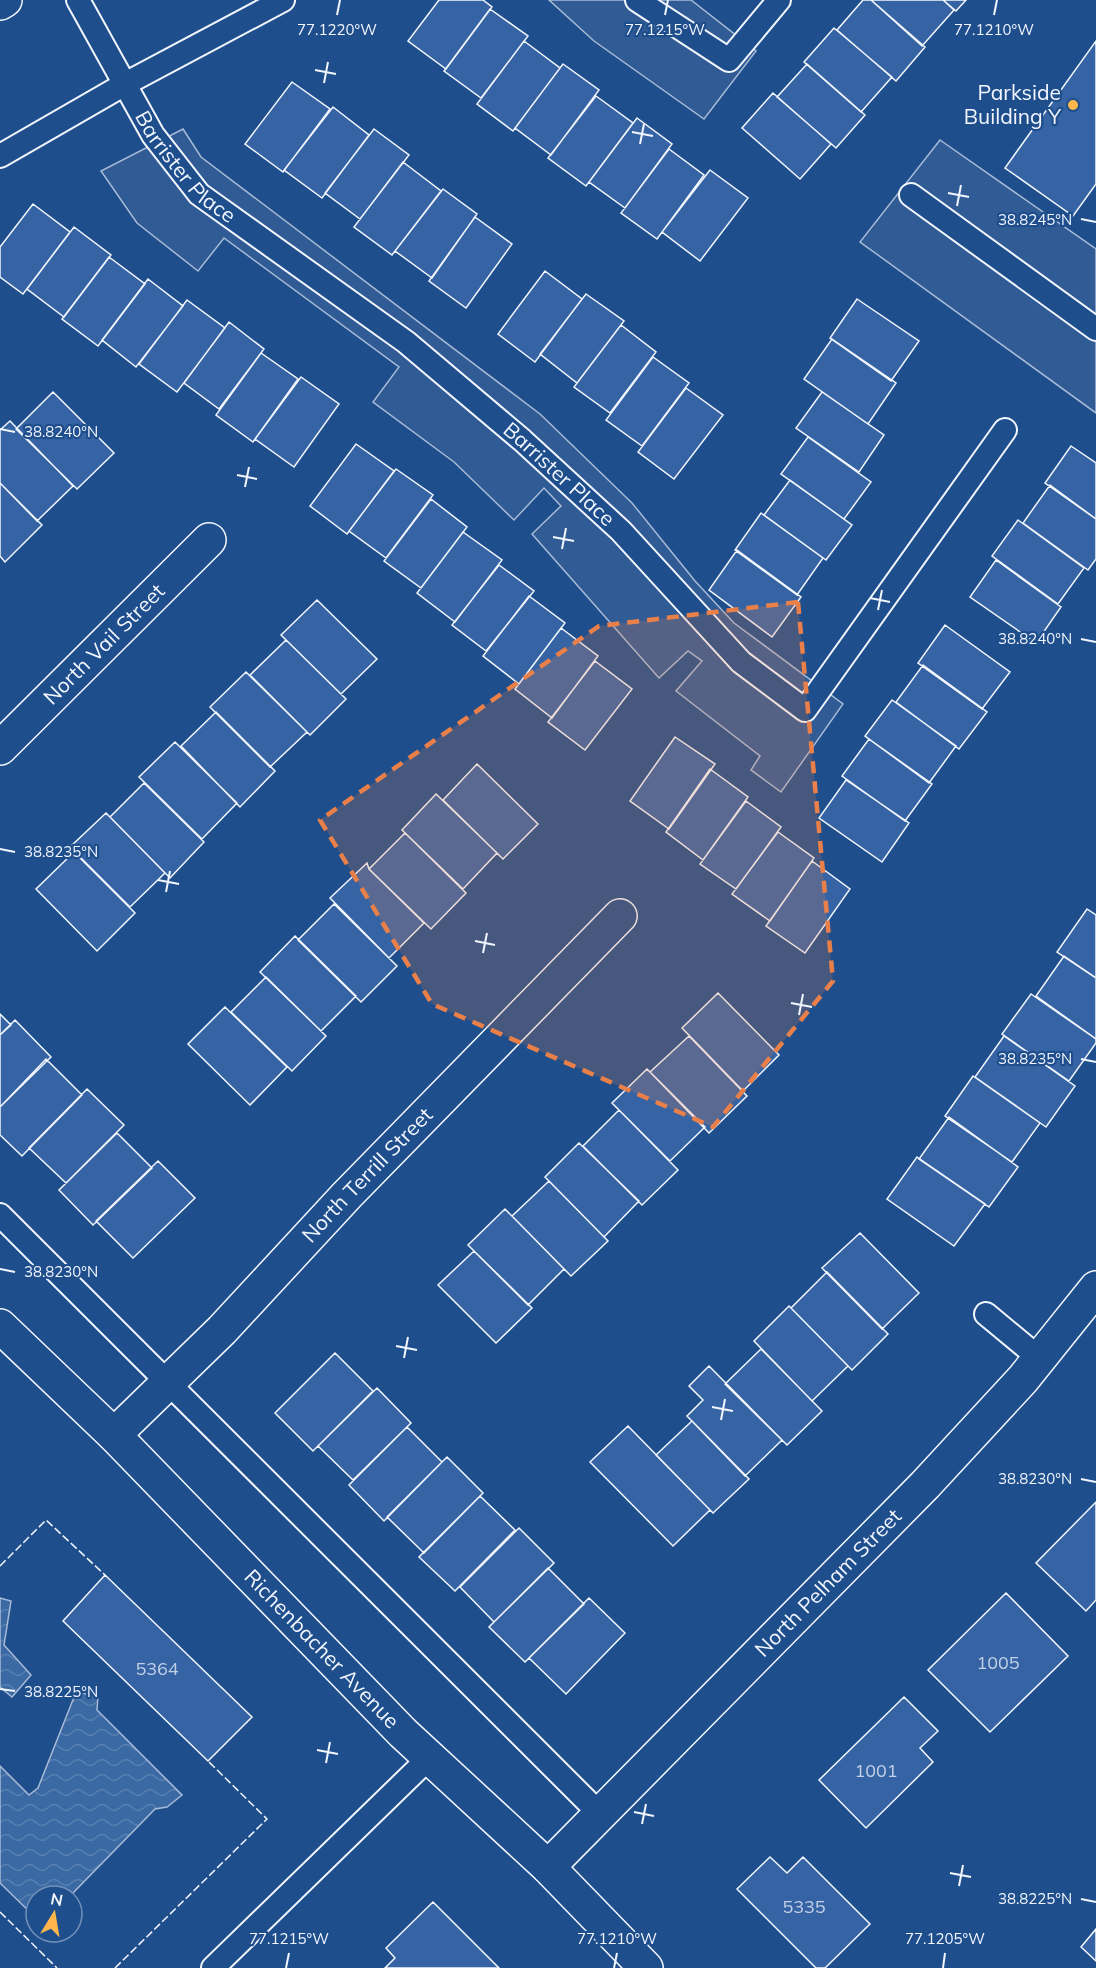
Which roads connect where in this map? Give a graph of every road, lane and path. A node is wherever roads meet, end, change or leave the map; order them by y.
1 (5, 0) edge
2 (78, 0) edge
3 (283, 0) edge
4 (637, 0) edge
5 (779, 0) edge
6 (0, 3) edge
7 (125, 84) junction
8 (0, 156) edge
9 (911, 195) dead end
10 (1096, 329) edge
11 (1005, 430) dead end
12 (208, 540) dead end
13 (0, 748) edge
14 (620, 916) dead end
15 (0, 1215) edge
16 (1096, 1288) edge
17 (986, 1314) dead end
18 (0, 1326) edge
19 (15, 1351) edge
20 (1040, 1358) junction
21 (168, 1383) junction
22 (114, 1434) junction
23 (430, 1757) junction
24 (600, 1814) junction
25 (548, 1867) junction
26 (213, 1968) edge
27 (646, 1968) edge

1 - 6 street
2 - 7 lane, Barrister Place
3 - 7 lane
4 - 5 lane
7 - 8 lane
7 - 11 lane, Barrister Place
9 - 10 lane
12 - 13 street, North Vail Street
14 - 21 street, North Terrill Street
15 - 21 lane
16 - 20 street, North Pelham Street
17 - 20 lane
18 - 19 street, Richenbacher Avenue
19 - 22 street, Richenbacher Avenue
20 - 24 street, North Pelham Street
21 - 22 street, North Terrill Street
21 - 24 lane
22 - 23 street, Richenbacher Avenue
23 - 25 street, Richenbacher Avenue
23 - 26 lane
24 - 25 street, North Pelham Street
25 - 27 street, Richenbacher Avenue

